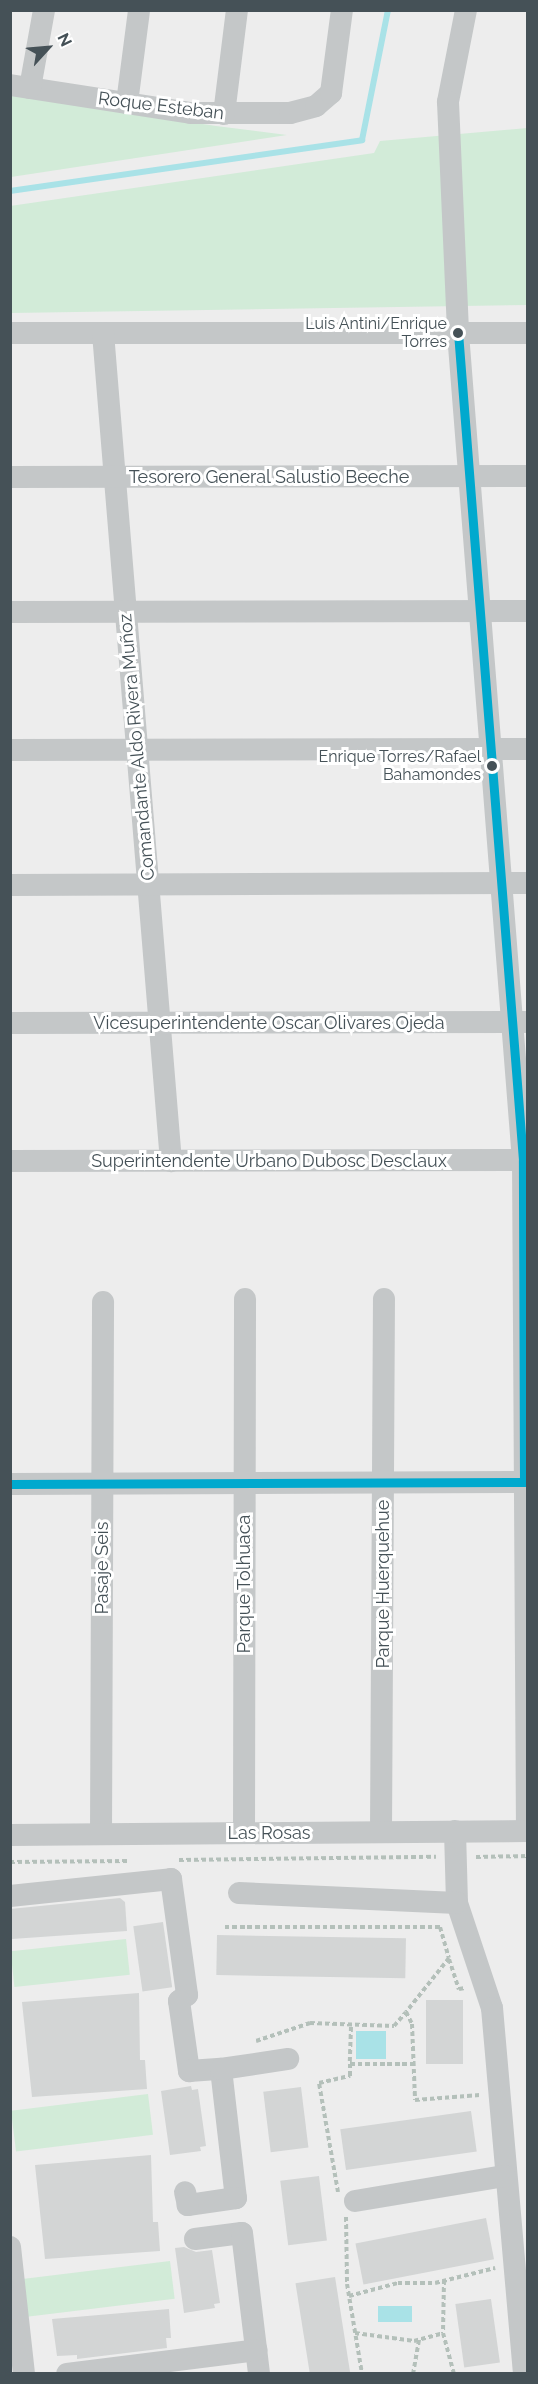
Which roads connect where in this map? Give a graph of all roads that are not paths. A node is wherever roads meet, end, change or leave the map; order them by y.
1 (44, 10) edge
2 (139, 10) edge
3 (237, 10) edge
4 (342, 10) edge
5 (466, 10) edge
6 (20, 86) edge
7 (127, 103) junction
8 (224, 114) junction
9 (10, 333) edge
10 (103, 333) junction
11 (458, 333) junction
12 (528, 333) edge
13 (528, 476) edge
14 (10, 477) edge
15 (114, 477) junction
16 (469, 477) junction
17 (10, 612) edge
18 (126, 612) junction
19 (480, 612) junction
20 (528, 612) edge
21 (137, 749) junction
22 (491, 749) junction
23 (528, 749) edge
24 (10, 750) edge
25 (528, 882) edge
26 (501, 883) junction
27 (148, 884) junction
28 (10, 885) edge
29 (520, 1022) edge
30 (10, 1023) edge
31 (159, 1023) junction
32 (525, 1160) edge
33 (10, 1161) edge
34 (171, 1161) junction
35 (245, 1299) dead end
36 (384, 1299) dead end
37 (103, 1302) dead end
38 (526, 1482) edge
39 (245, 1483) junction
40 (384, 1483) junction
41 (10, 1484) edge
42 (103, 1484) junction
43 (455, 1831) junction
44 (527, 1831) edge
45 (381, 1832) junction
46 (244, 1833) junction
47 (101, 1834) junction
48 (10, 1835) edge
49 (239, 1893) dead end
50 (10, 1896) edge
51 (457, 1903) junction
52 (288, 2059) dead end
53 (220, 2069) junction
54 (505, 2175) junction
55 (185, 2192) dead end
56 (355, 2202) dead end
57 (195, 2239) dead end
58 (10, 2247) edge
59 (256, 2350) junction
60 (27, 2373) edge
61 (67, 2373) edge
62 (259, 2373) edge
63 (524, 2373) edge

1 - 6 street
2 - 7 street
3 - 8 street
4 - 8 street, Roque Esteban
5 - 11 street
6 - 7 street, Roque Esteban
7 - 8 street, Roque Esteban
9 - 10 street
10 - 11 street
10 - 15 street, Comandante Aldo Rivera Muñoz
11 - 12 street
11 - 16 street
13 - 16 street, Tesorero General Salustio Beeche
14 - 15 street, Tesorero General Salustio Beeche
15 - 16 street, Tesorero General Salustio Beeche
15 - 18 street, Comandante Aldo Rivera Muñoz
16 - 19 street
17 - 18 street
18 - 19 street
18 - 21 street, Comandante Aldo Rivera Muñoz
19 - 20 street
19 - 22 street
21 - 22 street
21 - 24 street
21 - 27 street, Comandante Aldo Rivera Muñoz
22 - 23 street
22 - 26 street
25 - 26 street
26 - 27 street
26 - 29 street
27 - 28 street
27 - 31 street, Comandante Aldo Rivera Muñoz
29 - 31 street, Vicesuperintendente Oscar Olivares Ojeda
29 - 32 street
30 - 31 street, Vicesuperintendente Oscar Olivares Ojeda
31 - 34 street, Comandante Aldo Rivera Muñoz
32 - 34 street, Superintendente Urbano Dubosc Desclaux
32 - 38 street
33 - 34 street, Superintendente Urbano Dubosc Desclaux
35 - 39 street, Parque Tolhuaca
36 - 40 street, Parque Huerquehue
37 - 42 street, Pasaje Seis
38 - 40 street
38 - 44 street
39 - 40 street
39 - 42 street
39 - 46 street, Parque Tolhuaca
40 - 45 street, Parque Huerquehue
41 - 42 street
42 - 47 street, Pasaje Seis
43 - 44 street, Las Rosas
43 - 45 street, Las Rosas
43 - 51 street
45 - 46 street, Las Rosas
46 - 47 street, Las Rosas
47 - 48 street, Las Rosas
49 - 51 street
50 - 53 street
51 - 54 street
52 - 53 street
53 - 55 street
54 - 56 street
54 - 63 street
57 - 59 street
58 - 60 street
59 - 61 street
59 - 62 street

